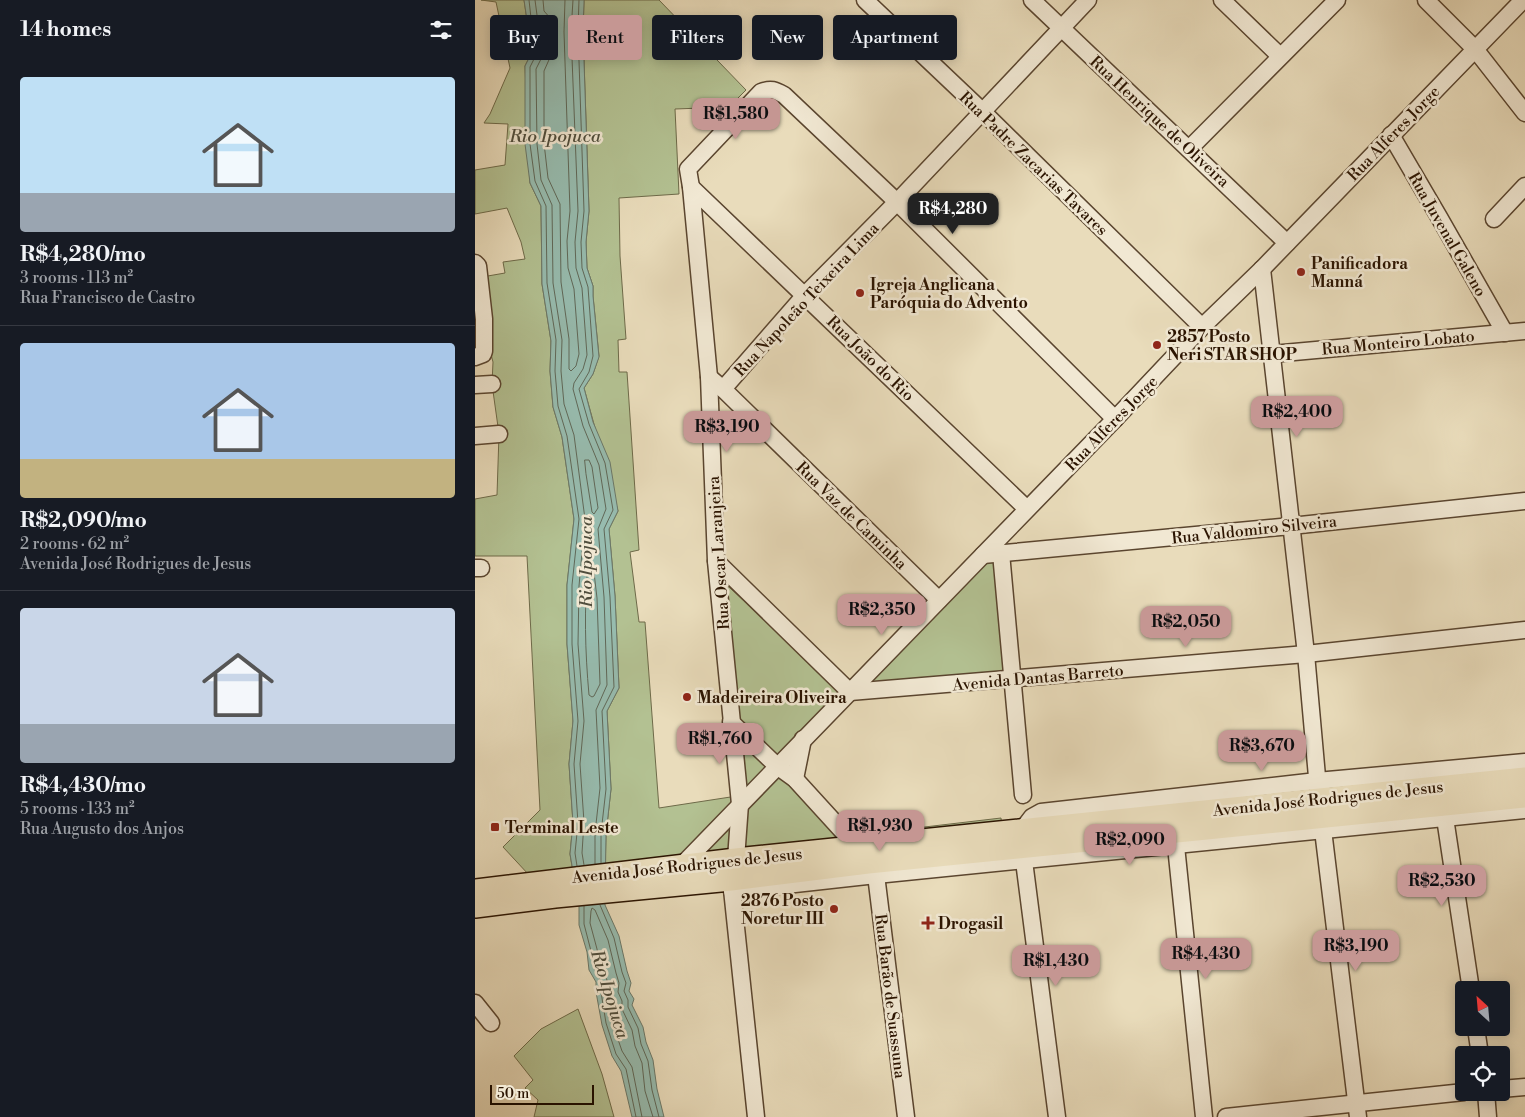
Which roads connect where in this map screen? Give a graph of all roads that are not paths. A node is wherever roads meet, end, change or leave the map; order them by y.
1 (865, 0) edge
2 (1032, 0) edge
3 (1088, 0) edge
4 (1222, 0) edge
5 (1337, 0) edge
6 (1426, 0) edge
7 (1523, 0) edge
8 (1061, 29) junction
9 (1475, 49) junction
10 (1280, 56) junction
11 (983, 111) junction
12 (1525, 113) edge
13 (1391, 135) junction
14 (1189, 149) junction
15 (691, 186) junction
16 (1525, 186) edge
17 (897, 202) junction
18 (1494, 219) dead end
19 (1287, 243) junction
20 (475, 263) edge
21 (1262, 269) junction
22 (805, 295) junction
23 (479, 319) edge
24 (1202, 327) junction
25 (1525, 331) edge
26 (1505, 333) junction
27 (1271, 354) junction
28 (475, 357) edge
29 (709, 377) junction
30 (493, 384) dead end
31 (475, 385) edge
32 (723, 388) junction
33 (1115, 419) junction
34 (499, 434) dead end
35 (475, 436) edge
36 (1525, 501) edge
37 (1027, 509) junction
38 (1291, 526) junction
39 (1001, 553) junction
40 (983, 555) junction
41 (716, 561) junction
42 (939, 600) junction
43 (1525, 630) edge
44 (1306, 654) junction
45 (1013, 679) junction
46 (850, 692) junction
47 (731, 722) junction
48 (803, 739) junction
49 (1525, 762) edge
50 (777, 766) junction
51 (1525, 778) edge
52 (795, 779) junction
53 (1318, 790) junction
54 (1023, 795) dead end
55 (1525, 797) edge
56 (740, 804) junction
57 (1525, 810) edge
58 (1445, 818) junction
59 (1323, 830) junction
60 (1176, 846) junction
61 (736, 859) junction
62 (1024, 861) junction
63 (867, 862) junction
64 (682, 865) junction
65 (652, 878) junction
66 (732, 886) junction
67 (554, 888) junction
68 (475, 890) edge
69 (475, 907) edge
70 (1470, 981) edge
71 (475, 1003) edge
72 (491, 1023) dead end
73 (1525, 1087) edge
74 (1510, 1088) edge
75 (1455, 1094) edge
76 (1487, 1101) edge
77 (1357, 1110) edge
78 (756, 1117) edge
79 (906, 1117) edge
80 (1057, 1117) edge
81 (1204, 1117) edge
82 (1226, 1117) edge
83 (1488, 1117) edge

1 - 11 street, Rua Padre Zacarias Tavares
2 - 8 street, Rua Henrique de Oliveira
3 - 8 street, Rua Napoleão Teixeira Lima
4 - 10 street
5 - 10 street
6 - 9 street
7 - 9 street, Rua Alferes Jorge
8 - 11 street, Rua Napoleão Teixeira Lima
8 - 14 street, Rua Henrique de Oliveira
9 - 12 street
9 - 13 street, Rua Alferes Jorge
10 - 14 street
11 - 17 street, Rua Napoleão Teixeira Lima
11 - 24 street, Rua Padre Zacarias Tavares
13 - 19 street, Rua Alferes Jorge
13 - 26 street, Rua Juvenal Galeno
14 - 19 street, Rua Henrique de Oliveira
15 - 17 street
15 - 22 street, Rua João do Rio
15 - 29 street, Rua Oscar Laranjeira
16 - 18 street
17 - 22 street, Rua Napoleão Teixeira Lima
17 - 33 street
19 - 21 street, Rua Alferes Jorge
20 - 23 street
21 - 24 street, Rua Alferes Jorge
21 - 27 street
22 - 32 street, Rua Napoleão Teixeira Lima
22 - 37 street, Rua João do Rio
23 - 28 street
24 - 33 street, Rua Alferes Jorge
25 - 26 street, Rua Monteiro Lobato
26 - 27 street, Rua Monteiro Lobato
27 - 38 street
29 - 32 street, Rua Napoleão Teixeira Lima
29 - 41 street, Rua Oscar Laranjeira
30 - 31 street
32 - 42 street, Rua Vaz de Caminha
33 - 37 street, Rua Alferes Jorge
34 - 35 street
36 - 38 street, Rua Valdomiro Silveira
37 - 40 street, Rua Alferes Jorge
38 - 39 street, Rua Valdomiro Silveira
38 - 44 street
39 - 40 street, Rua Valdomiro Silveira
39 - 45 street
40 - 42 street, Rua Alferes Jorge
41 - 46 street
41 - 47 street, Rua Oscar Laranjeira
42 - 46 street, Rua Alferes Jorge
43 - 44 street, Avenida Dantas Barreto
44 - 45 street, Avenida Dantas Barreto
44 - 53 street
45 - 46 street, Avenida Dantas Barreto
45 - 54 street
46 - 48 street, Rua Alferes Jorge
47 - 50 street
47 - 56 street, Rua Oscar Laranjeira
48 - 50 street, Rua Alferes Jorge
48 - 52 street
49 - 53 street
50 - 52 street
50 - 56 street, Rua Alferes Jorge
51 - 53 main road, Avenida José Rodrigues de Jesus
52 - 63 street
53 - 63 main road, Avenida José Rodrigues de Jesus
55 - 63 main road, Avenida José Rodrigues de Jesus
56 - 61 street, Rua Oscar Laranjeira
56 - 64 street, Rua Alferes Jorge
57 - 58 street, Avenida José Rodrigues de Jesus
58 - 59 street, Avenida José Rodrigues de Jesus
58 - 70 street
59 - 60 street, Avenida José Rodrigues de Jesus
59 - 77 street
60 - 62 street, Avenida José Rodrigues de Jesus
60 - 81 street
61 - 63 main road, Avenida José Rodrigues de Jesus
61 - 64 main road, Avenida José Rodrigues de Jesus
61 - 66 street, Rua Oscar Laranjeira
62 - 63 street, Avenida José Rodrigues de Jesus
62 - 80 street
63 - 66 main road, Avenida José Rodrigues de Jesus
63 - 79 street, Rua Barão de Suassuna
64 - 65 main road, Avenida José Rodrigues de Jesus
65 - 66 main road, Avenida José Rodrigues de Jesus
65 - 67 main road, Avenida José Rodrigues de Jesus
66 - 78 street, Rua Oscar Laranjeira
67 - 68 main road, Avenida José Rodrigues de Jesus
67 - 69 main road, Avenida José Rodrigues de Jesus
71 - 72 street
73 - 74 street
75 - 77 street
76 - 83 street
77 - 82 street

